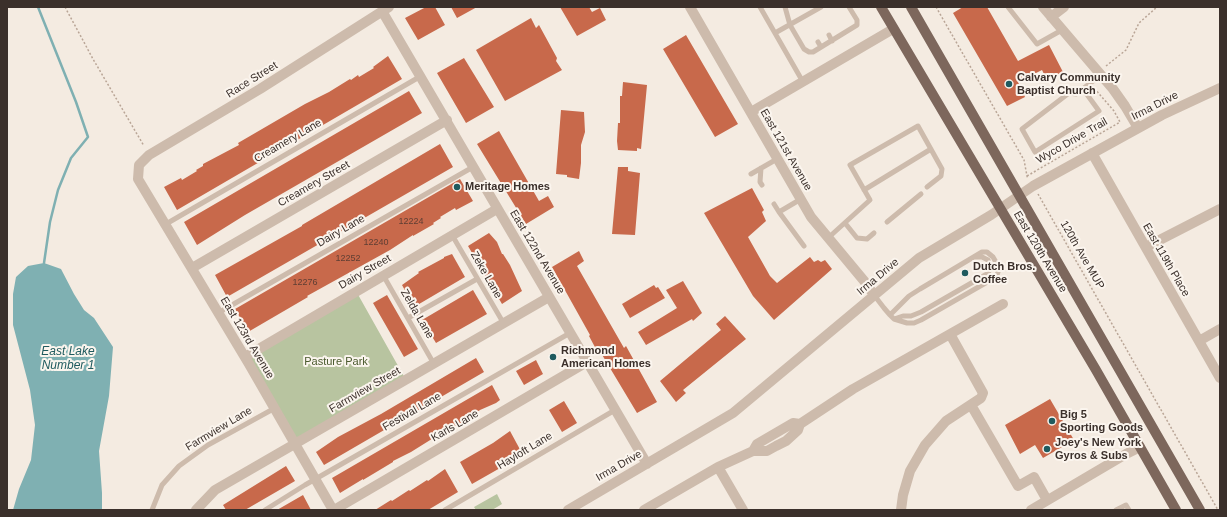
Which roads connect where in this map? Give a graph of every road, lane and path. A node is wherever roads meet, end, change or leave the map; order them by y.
1 (65, 7) edge
2 (690, 7) edge
3 (760, 7) edge
4 (785, 7) edge
5 (820, 7) edge
6 (849, 7) edge
7 (881, 7) edge
8 (911, 7) edge
9 (936, 7) edge
10 (1008, 7) edge
11 (1043, 7) edge
12 (1064, 7) edge
13 (1157, 7) edge
14 (385, 9) edge
15 (1051, 17) junction
16 (790, 25) junction
17 (893, 29) junction
18 (1062, 30) junction
19 (775, 33) junction
20 (829, 35) dead end
21 (832, 41) junction
22 (818, 42) dead end
23 (821, 47) junction
24 (1102, 72) junction
25 (421, 76) junction
26 (803, 82) junction
27 (1090, 83) junction
28 (1220, 88) edge
29 (1083, 89) junction
30 (751, 112) junction
31 (447, 120) junction
32 (1138, 128) junction
33 (931, 149) junction
34 (1092, 153) junction
35 (149, 155) junction
36 (777, 159) junction
37 (473, 167) junction
38 (761, 168) junction
39 (751, 174) dead end
40 (1027, 176) junction
41 (138, 179) joint
42 (762, 185) dead end
43 (1033, 186) junction
44 (927, 188) dead end
45 (864, 190) junction
46 (920, 194) dead end
47 (1019, 194) junction
48 (801, 199) junction
49 (774, 204) dead end
50 (1000, 208) junction
51 (1220, 208) edge
52 (498, 209) junction
53 (779, 212) junction
54 (887, 222) dead end
55 (166, 224) junction
56 (845, 224) junction
57 (874, 233) dead end
58 (452, 235) junction
59 (828, 238) junction
60 (804, 246) dead end
61 (1146, 247) junction
62 (972, 257) junction
63 (192, 268) junction
64 (383, 275) junction
65 (477, 279) junction
66 (874, 295) junction
67 (549, 297) junction
68 (1003, 304) dead end
69 (218, 313) junction
70 (890, 315) junction
71 (408, 318) junction
72 (894, 319) junction
73 (504, 324) junction
74 (1220, 329) edge
75 (570, 333) junction
76 (950, 334) junction
77 (1199, 341) junction
78 (245, 357) junction
79 (588, 362) junction
80 (434, 364) junction
81 (1220, 378) edge
82 (971, 405) junction
83 (275, 408) junction
84 (615, 410) junction
85 (296, 444) junction
86 (1140, 447) junction
87 (647, 464) junction
88 (718, 467) junction
89 (316, 480) junction
90 (1046, 500) junction
91 (152, 510) edge
92 (196, 510) edge
93 (264, 510) edge
94 (334, 510) edge
95 (444, 510) edge
96 (568, 510) edge
97 (644, 510) edge
98 (743, 510) edge
99 (902, 510) edge
100 (1031, 510) edge
101 (1116, 510) edge
102 (1129, 510) edge
103 (1176, 510) edge
104 (1200, 510) edge
105 (1218, 510) edge

1 - 35 path
2 - 30 street, East 121st Avenue
3 - 19 lane
4 - 16 lane
5 - 16 lane
6 - 21 lane
7 - 17 main road, East 120th Avenue
8 - 47 main road, East 120th Avenue
9 - 40 path, 120th Ave MUP
10 - 18 lane
11 - 15 street
12 - 15 street
13 - 24 path
14 - 25 street, East 122nd Avenue
14 - 35 street, Race Street
15 - 18 street
16 - 19 lane
16 - 23 lane
17 - 26 street
17 - 50 main road, East 120th Avenue
18 - 24 street
19 - 26 lane
20 - 21 lane
21 - 23 lane
22 - 23 lane
24 - 27 lane
24 - 32 street
25 - 31 street, East 122nd Avenue
25 - 55 lane, Creamery Lane
26 - 30 street
27 - 29 lane
27 - 40 path, Wyco Drive Trail
28 - 32 street, Irma Drive
29 - 29 lane
30 - 36 street, East 121st Avenue
31 - 37 street, East 122nd Avenue
31 - 63 street, Creamery Street
32 - 34 street, Irma Drive
33 - 44 lane
33 - 45 lane
33 - 45 lane
34 - 43 street, Irma Drive
34 - 61 street, East 119th Place
35 - 41 street, Race Street
36 - 38 lane
36 - 48 street, East 121st Avenue
37 - 52 street, East 122nd Avenue
37 - 69 lane, Dairy Lane
38 - 39 lane
38 - 42 lane
40 - 43 path, 120th Ave MUP
41 - 55 street, East 123rd Avenue
43 - 47 street, Irma Drive
43 - 105 path, 120th Ave MUP
45 - 56 lane
46 - 54 lane
47 - 50 street, Irma Drive
47 - 104 main road, East 120th Avenue
48 - 53 lane
48 - 59 street, East 121st Avenue
49 - 53 lane
50 - 66 street, Irma Drive
50 - 86 main road, East 120th Avenue
51 - 61 street
52 - 58 street, Dairy Street
52 - 67 street, East 122nd Avenue
53 - 60 lane
55 - 63 street, East 123rd Avenue
56 - 57 lane
56 - 59 lane
58 - 64 street, Dairy Street
58 - 65 lane, Zeke Lane
59 - 66 street, East 121st Avenue
61 - 77 street, East 119th Place
62 - 70 lane
62 - 72 lane
62 - 72 lane
63 - 69 street, East 123rd Avenue
64 - 71 lane, Zelda Lane
64 - 78 street, Dairy Street
65 - 71 lane
65 - 73 lane, Zeke Lane
66 - 70 lane
66 - 87 street, Irma Drive
67 - 73 street, Farmview Street
67 - 75 street, East 122nd Avenue
68 - 76 street
69 - 78 street, East 123rd Avenue
70 - 72 lane
71 - 80 lane, Zelda Lane
73 - 80 street, Farmview Street
74 - 77 street
75 - 79 street, East 122nd Avenue
75 - 89 lane, Festival Lane
76 - 82 street
76 - 88 street
77 - 81 street, East 119th Place
78 - 83 street, East 123rd Avenue
79 - 84 street, East 122nd Avenue
79 - 94 street, Karls Lane
80 - 85 street, Farmview Street
82 - 90 street
82 - 99 street
83 - 85 street, East 123rd Avenue
83 - 91 lane, Farmview Lane
84 - 87 street, East 122nd Avenue
84 - 95 lane, Hayloft Lane
85 - 89 street, East 123rd Avenue
85 - 92 street, Farmview Street
86 - 90 street
86 - 103 main road, East 120th Avenue
87 - 96 street, Irma Drive
88 - 97 street
88 - 98 street
89 - 93 lane, Festival Lane
89 - 94 street, East 123rd Avenue
90 - 100 street
101 - 102 lane

